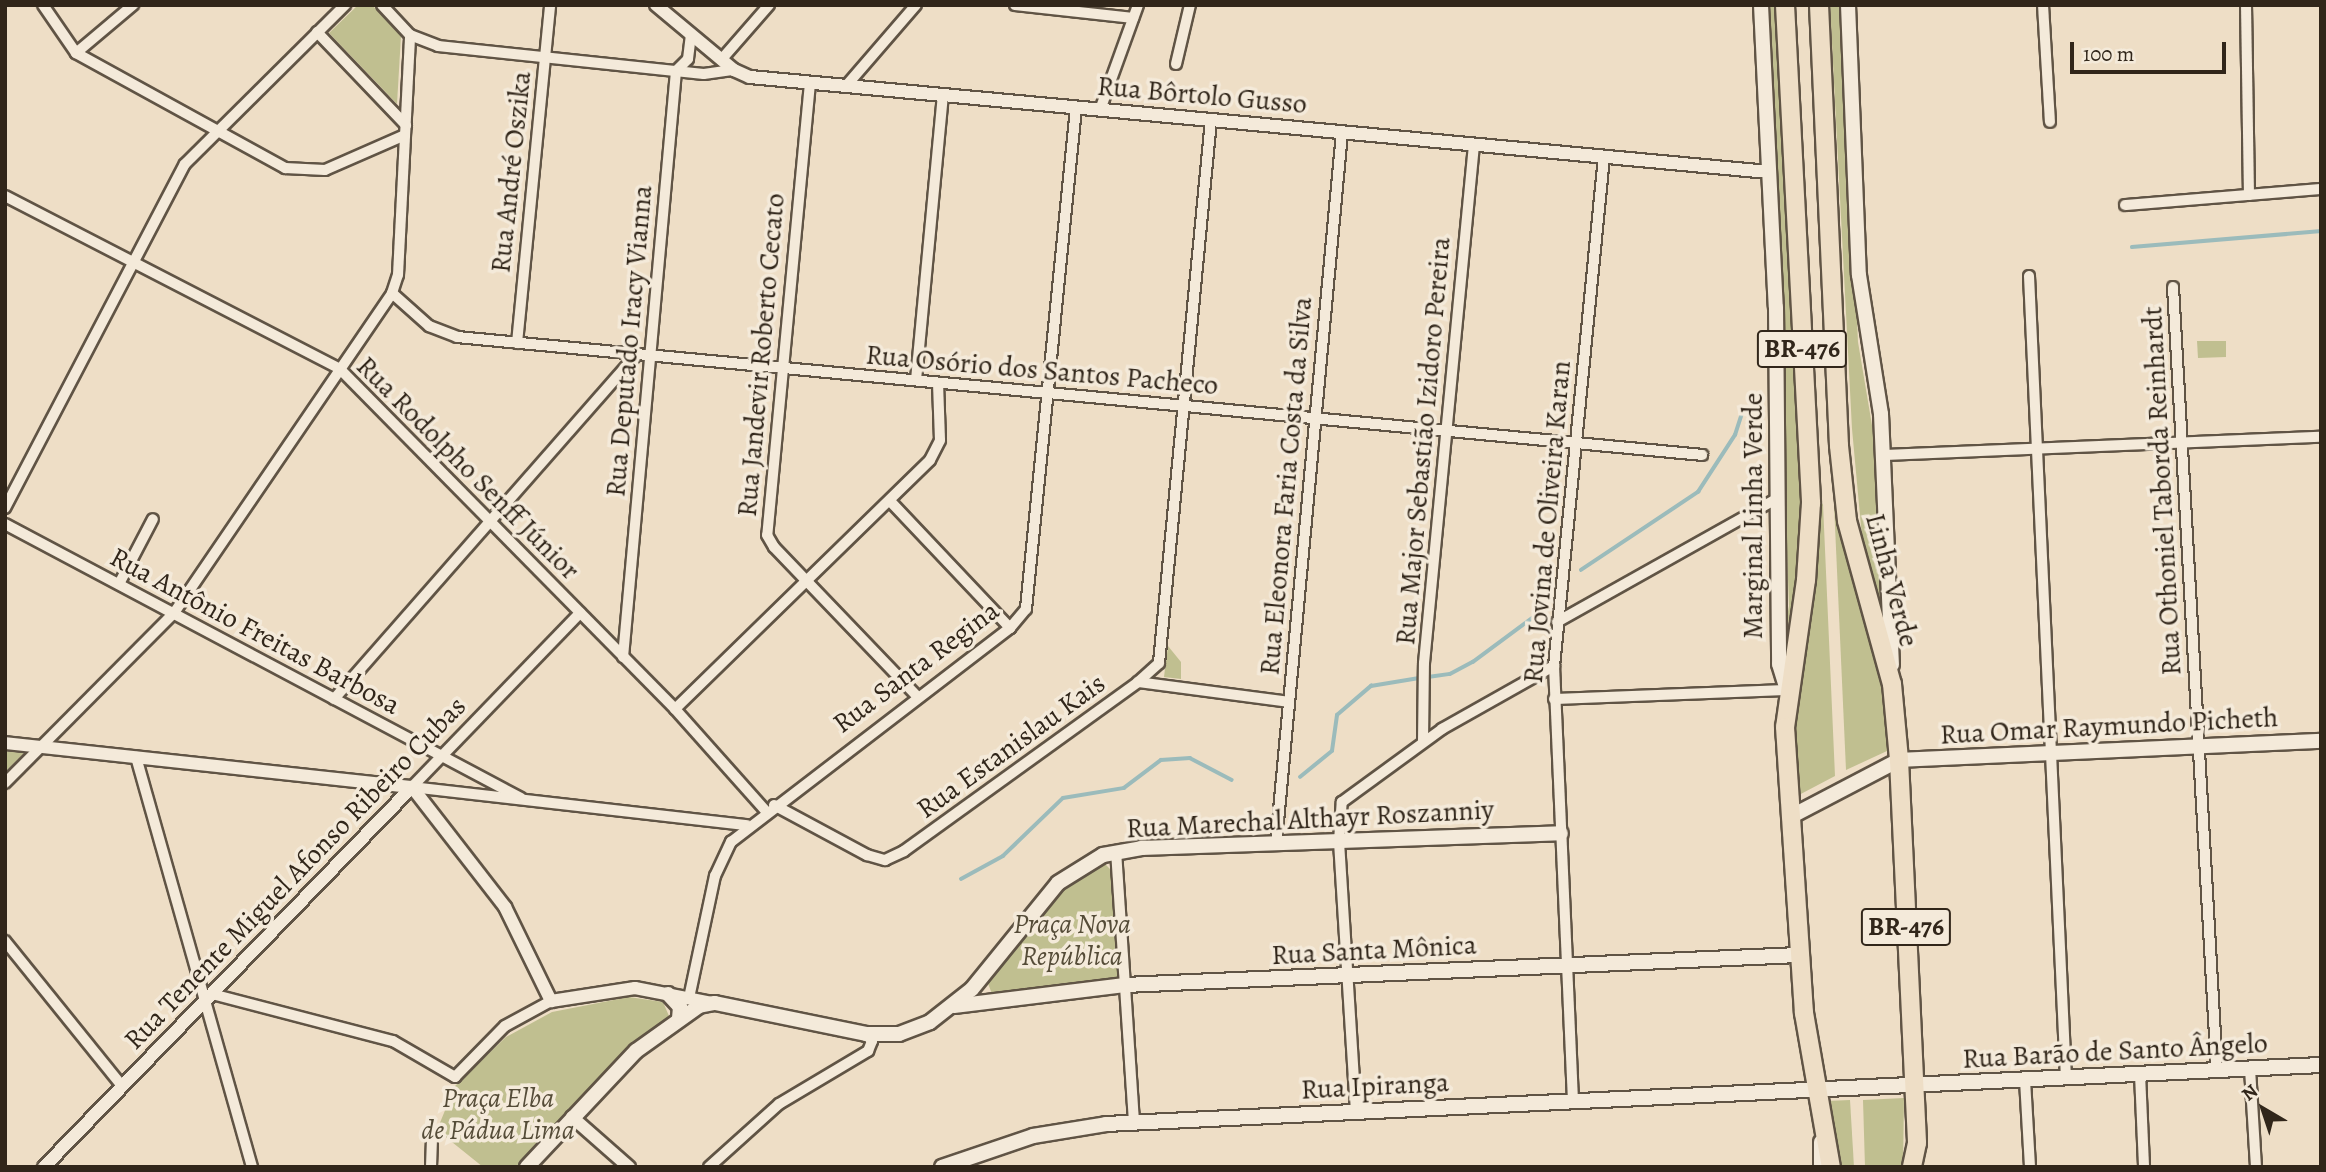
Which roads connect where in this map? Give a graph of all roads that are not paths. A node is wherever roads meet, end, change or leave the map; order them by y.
1 (43, 5) edge
2 (133, 5) edge
3 (345, 5) edge
4 (382, 5) edge
5 (550, 5) edge
6 (656, 5) edge
7 (769, 5) edge
8 (916, 5) edge
9 (1015, 5) edge
10 (1138, 5) edge
11 (1190, 5) edge
12 (1761, 5) edge
13 (1786, 5) edge
14 (1819, 5) edge
15 (1848, 5) edge
16 (2043, 5) edge
17 (2246, 5) edge
18 (1133, 18) junction
19 (317, 32) junction
20 (410, 35) junction
21 (691, 35) junction
22 (76, 54) junction
23 (545, 58) junction
24 (721, 60) junction
25 (1175, 64) dead end
26 (734, 70) junction
27 (676, 71) junction
28 (810, 83) junction
29 (846, 86) junction
30 (943, 95) junction
31 (1076, 108) junction
32 (1100, 110) junction
33 (1211, 120) junction
34 (2050, 122) dead end
35 (215, 130) junction
36 (405, 130) junction
37 (1342, 133) junction
38 (1474, 145) junction
39 (1604, 157) junction
40 (1769, 172) junction
41 (2321, 189) edge
42 (2249, 195) junction
43 (5, 196) edge
44 (2125, 205) dead end
45 (134, 262) junction
46 (2029, 276) dead end
47 (2173, 287) dead end
48 (392, 293) junction
49 (517, 343) junction
50 (637, 354) junction
51 (651, 355) junction
52 (782, 368) junction
53 (340, 369) junction
54 (916, 380) junction
55 (938, 383) junction
56 (1048, 393) junction
57 (1183, 406) junction
58 (1316, 418) junction
59 (1447, 431) junction
60 (2321, 437) edge
61 (2182, 442) junction
62 (1575, 443) junction
63 (2037, 448) junction
64 (1702, 455) dead end
65 (1884, 455) junction
66 (1777, 498) junction
67 (890, 501) junction
68 (5, 508) edge
69 (153, 519) dead end
70 (490, 522) junction
71 (5, 523) edge
72 (807, 581) junction
73 (119, 584) junction
74 (174, 613) junction
75 (580, 613) junction
76 (1557, 622) junction
77 (1010, 628) junction
78 (623, 657) junction
79 (1554, 667) junction
80 (1138, 681) junction
81 (1892, 684) junction
82 (1787, 690) junction
83 (918, 697) junction
84 (334, 699) junction
85 (1555, 699) junction
86 (1289, 702) junction
87 (675, 709) junction
88 (1423, 741) junction
89 (2321, 741) edge
90 (5, 743) edge
91 (41, 747) junction
92 (2199, 747) junction
93 (2051, 754) junction
94 (442, 756) junction
95 (136, 757) junction
96 (1899, 761) junction
97 (5, 783) edge
98 (412, 787) junction
99 (521, 798) junction
100 (770, 808) junction
101 (1790, 817) junction
102 (747, 825) junction
103 (1560, 833) junction
104 (1339, 841) junction
105 (1276, 843) junction
106 (1116, 851) junction
107 (5, 942) edge
108 (1798, 955) junction
109 (1567, 966) junction
110 (1348, 976) junction
111 (1125, 985) junction
112 (668, 994) junction
113 (208, 997) junction
114 (689, 998) junction
115 (551, 1001) junction
116 (715, 1003) junction
117 (954, 1006) junction
118 (679, 1019) junction
119 (866, 1034) junction
120 (2321, 1065) edge
121 (2250, 1069) junction
122 (2217, 1070) junction
123 (2140, 1074) junction
124 (2066, 1078) junction
125 (2025, 1080) junction
126 (1913, 1085) junction
127 (122, 1086) junction
128 (1817, 1090) junction
129 (1573, 1101) junction
130 (1356, 1112) junction
131 (1821, 1112) junction
132 (572, 1117) junction
133 (1134, 1122) junction
134 (432, 1134) dead end
135 (1917, 1143) junction
136 (44, 1167) edge
137 (252, 1167) edge
138 (431, 1167) edge
139 (527, 1167) edge
140 (628, 1167) edge
141 (709, 1167) edge
142 (942, 1167) edge
143 (1821, 1167) edge
144 (1831, 1167) edge
145 (1912, 1167) edge
146 (1920, 1167) edge
147 (2030, 1167) edge
148 (2144, 1167) edge
149 (2256, 1167) edge

1 - 22 street
2 - 22 street
3 - 19 street
4 - 20 street
5 - 23 street, Rua André Oszika
6 - 21 street, Rua Bôrtolo Gusso
7 - 24 street
8 - 29 street
9 - 18 street
10 - 18 street
11 - 25 street
12 - 40 main road, Marginal Linha Verde
13 - 82 highway, BR-476
14 - 81 highway, Linha Verde / BR-476
15 - 65 main road
16 - 34 street
17 - 42 street
18 - 32 street
19 - 35 street
19 - 36 street
20 - 23 street
20 - 36 street
21 - 24 street, Rua Bôrtolo Gusso
21 - 27 street, Rua Deputado Iracy Vianna
22 - 35 street
23 - 27 street
23 - 49 street, Rua André Oszika
24 - 26 street, Rua Bôrtolo Gusso
26 - 27 street
26 - 28 street, Rua Bôrtolo Gusso
27 - 51 street, Rua Deputado Iracy Vianna
28 - 29 street, Rua Bôrtolo Gusso
28 - 52 street, Rua Jandevir Roberto Cecato
29 - 30 street, Rua Bôrtolo Gusso
30 - 31 street, Rua Bôrtolo Gusso
30 - 54 street
31 - 32 street, Rua Bôrtolo Gusso
31 - 56 street, Rua Santa Regina
32 - 33 street, Rua Bôrtolo Gusso
33 - 37 street, Rua Bôrtolo Gusso
33 - 57 street
35 - 36 street
35 - 45 street
36 - 48 street
37 - 38 street, Rua Bôrtolo Gusso
37 - 58 street, Rua Eleonora Faria Costa da Silva
38 - 39 street, Rua Bôrtolo Gusso
38 - 59 street, Rua Major Sebastião Izidoro Pereira
39 - 40 street, Rua Bôrtolo Gusso
39 - 62 street, Rua Jovina de Oliveira Karan
40 - 66 main road, Marginal Linha Verde
41 - 42 street
42 - 44 street
43 - 45 street, Rua Rodolpho Senff Júnior
45 - 53 street, Rua Rodolpho Senff Júnior
45 - 68 street
46 - 63 street
47 - 61 street, Rua Othoniel Taborda Reinhardt
48 - 49 street, Rua Osório dos Santos Pacheco
48 - 53 street
49 - 50 street, Rua Osório dos Santos Pacheco
50 - 51 street, Rua Osório dos Santos Pacheco
50 - 70 street
51 - 52 street, Rua Osório dos Santos Pacheco
51 - 78 street, Rua Deputado Iracy Vianna
52 - 54 street, Rua Osório dos Santos Pacheco
52 - 72 street, Rua Jandevir Roberto Cecato
53 - 70 street, Rua Rodolpho Senff Júnior
53 - 74 street
54 - 55 street, Rua Osório dos Santos Pacheco
55 - 56 street, Rua Osório dos Santos Pacheco
55 - 67 street
56 - 57 street, Rua Osório dos Santos Pacheco
56 - 77 street, Rua Santa Regina
57 - 58 street, Rua Osório dos Santos Pacheco
57 - 80 street
58 - 59 street, Rua Osório dos Santos Pacheco
58 - 86 street, Rua Eleonora Faria Costa da Silva
59 - 62 street, Rua Osório dos Santos Pacheco
59 - 88 street, Rua Major Sebastião Izidoro Pereira
60 - 61 street
61 - 63 street
61 - 92 street, Rua Othoniel Taborda Reinhardt
62 - 64 street, Rua Osório dos Santos Pacheco
62 - 76 street, Rua Jovina de Oliveira Karan
63 - 65 street
63 - 93 street
65 - 81 main road
66 - 76 street
66 - 82 main road, Marginal Linha Verde
67 - 72 street
67 - 77 street
69 - 73 street
70 - 75 street, Rua Rodolpho Senff Júnior
70 - 84 street
71 - 73 street, Rua Antônio Freitas Barbosa
72 - 83 street, Rua Jandevir Roberto Cecato
72 - 87 street
73 - 74 street, Rua Antônio Freitas Barbosa
74 - 84 street, Rua Antônio Freitas Barbosa
74 - 91 street
75 - 78 street, Rua Rodolpho Senff Júnior
75 - 94 street, Rua Tenente Miguel Afonso Ribeiro Cubas
76 - 79 street, Rua Jovina de Oliveira Karan
77 - 83 street, Rua Santa Regina
78 - 87 street, Rua Rodolpho Senff Júnior
79 - 85 street, Rua Jovina de Oliveira Karan
79 - 88 street
80 - 86 street, Rua Estanislau Kais
80 - 100 street, Rua Estanislau Kais
81 - 96 highway, Linha Verde / BR-476
82 - 85 street
82 - 101 highway, BR-476
83 - 100 street, Rua Santa Regina
84 - 94 street, Rua Antônio Freitas Barbosa
85 - 103 street, Rua Jovina de Oliveira Karan
86 - 105 street, Rua Eleonora Faria Costa da Silva
87 - 100 street, Rua Rodolpho Senff Júnior
88 - 104 street
89 - 92 main road, Rua Omar Raymundo Picheth
90 - 91 street
91 - 95 street
91 - 97 street
92 - 93 main road, Rua Omar Raymundo Picheth
92 - 122 street, Rua Othoniel Taborda Reinhardt
93 - 96 main road, Rua Omar Raymundo Picheth
93 - 124 street
94 - 98 street, Rua Tenente Miguel Afonso Ribeiro Cubas
94 - 99 street, Rua Antônio Freitas Barbosa
95 - 98 street
95 - 113 street
96 - 101 main road
96 - 126 highway, Linha Verde / BR-476
98 - 99 street
98 - 113 street, Rua Tenente Miguel Afonso Ribeiro Cubas
98 - 115 street
99 - 102 street
100 - 102 street, Rua Santa Regina
101 - 108 highway, BR-476
102 - 114 street, Rua Santa Regina
103 - 104 main road, Rua Marechal Althayr Roszanniy
103 - 109 street, Rua Jovina de Oliveira Karan
104 - 105 main road, Rua Marechal Althayr Roszanniy
104 - 110 street
105 - 106 main road, Rua Marechal Althayr Roszanniy
106 - 111 street
106 - 117 main road, Rua Marechal Althayr Roszanniy
107 - 127 street
108 - 109 main road, Rua Santa Mônica
108 - 128 highway, BR-476
109 - 110 main road, Rua Santa Mônica
109 - 129 street, Rua Jovina de Oliveira Karan
110 - 111 main road, Rua Santa Mônica
110 - 130 street
111 - 117 main road, Rua Santa Mônica
111 - 133 street
112 - 114 street, Rua Marechal Althayr Roszanniy
112 - 115 street, Rua Marechal Althayr Roszanniy
112 - 118 main road
113 - 115 street, Rua Marechal Althayr Roszanniy
113 - 127 street, Rua Tenente Miguel Afonso Ribeiro Cubas
113 - 137 street
114 - 116 street, Rua Marechal Althayr Roszanniy
116 - 118 main road
116 - 119 main road, Rua Marechal Althayr Roszanniy
117 - 119 main road, Rua Marechal Althayr Roszanniy
118 - 132 main road
119 - 141 street
120 - 121 main road, Rua Barão de Santo Ângelo
121 - 122 main road, Rua Barão de Santo Ângelo
121 - 149 street
122 - 123 main road, Rua Barão de Santo Ângelo
123 - 124 main road, Rua Barão de Santo Ângelo
123 - 148 street
124 - 125 main road, Rua Barão de Santo Ângelo
125 - 126 main road, Rua Barão de Santo Ângelo
125 - 147 street
126 - 128 main road, Rua Barão de Santo Ângelo
126 - 135 highway, Linha Verde / BR-476
127 - 136 street, Rua Tenente Miguel Afonso Ribeiro Cubas
128 - 129 main road, Rua Ipiranga
128 - 131 highway, BR-476
129 - 130 main road, Rua Ipiranga
130 - 133 main road, Rua Ipiranga
131 - 143 main road
131 - 144 highway, BR-476
132 - 139 main road
132 - 140 street
133 - 142 main road, Rua Ipiranga
134 - 138 street
135 - 145 highway, Linha Verde / BR-476
135 - 146 main road

